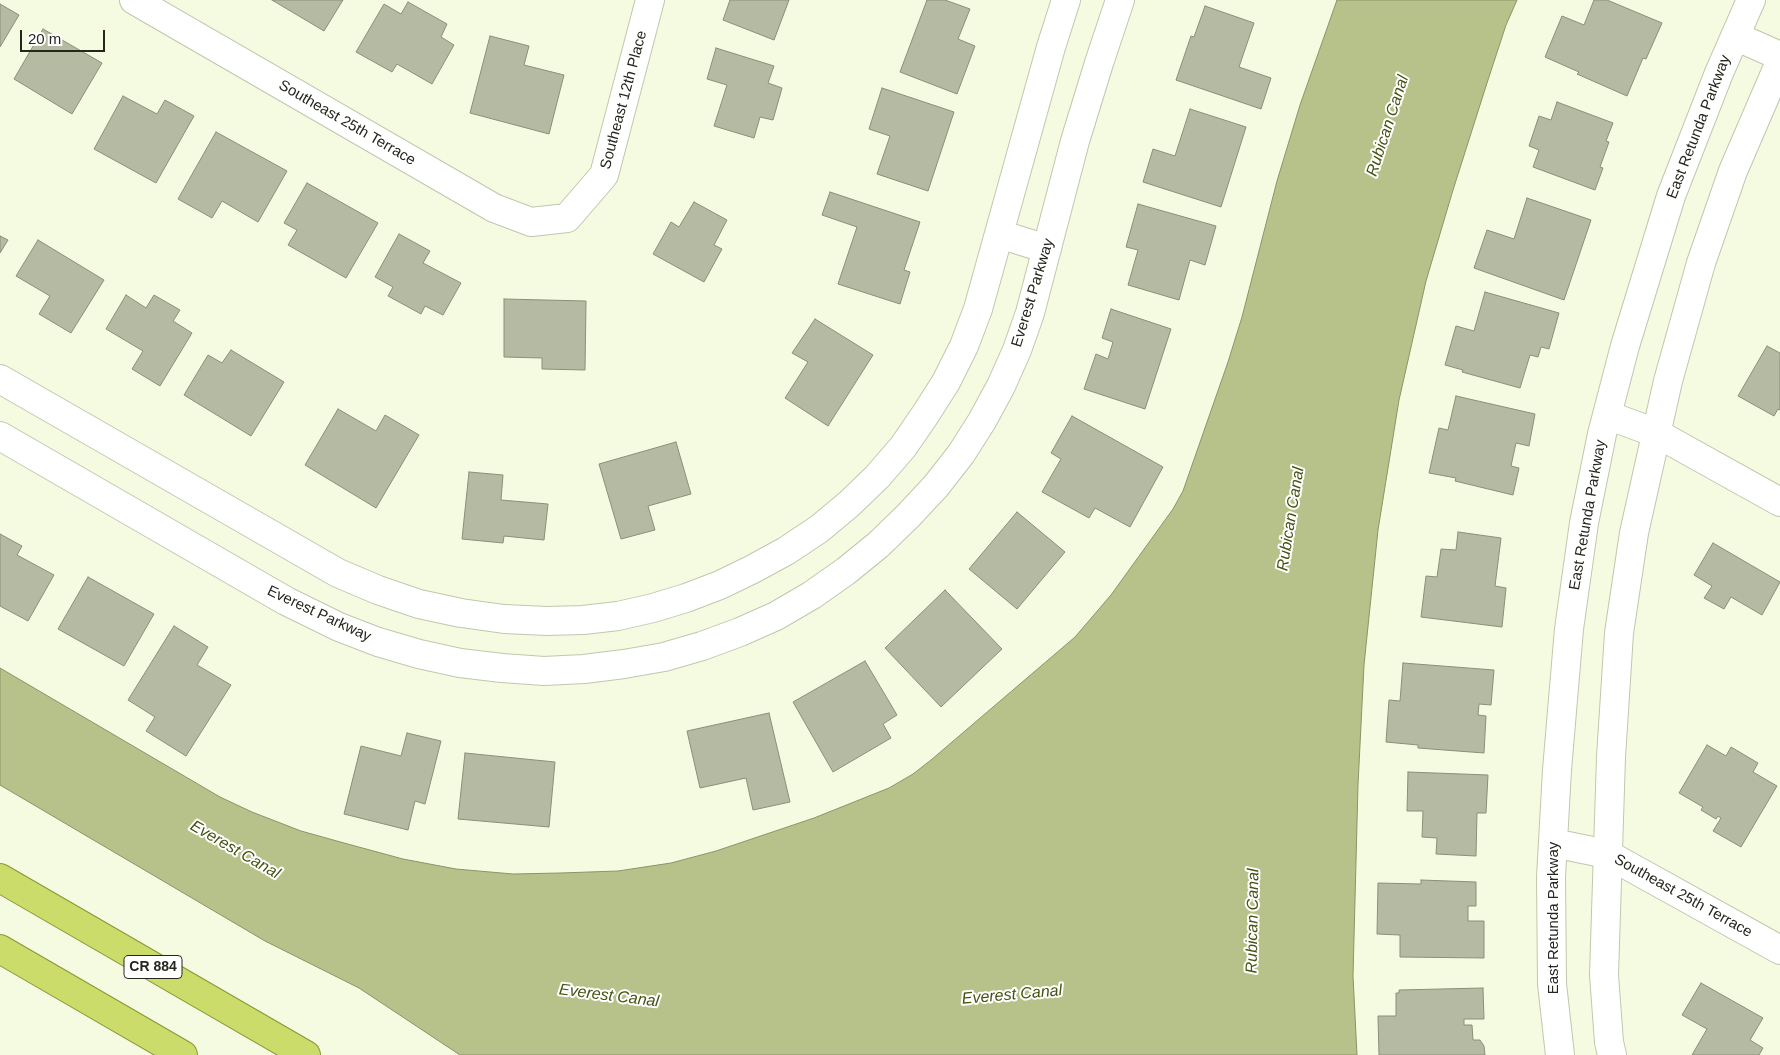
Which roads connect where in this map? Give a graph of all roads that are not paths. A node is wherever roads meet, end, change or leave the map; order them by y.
1 (134, 0) edge
2 (650, 0) edge
3 (1066, 0) edge
4 (1120, 0) edge
5 (1751, 0) edge
6 (1735, 36) junction
7 (1780, 56) edge
8 (1780, 62) edge
9 (567, 218) joint
10 (999, 234) junction
11 (1047, 249) junction
12 (0, 379) edge
13 (1607, 415) junction
14 (1656, 432) junction
15 (0, 436) edge
16 (1780, 502) edge
17 (1553, 843) junction
18 (1606, 854) junction
19 (0, 878) edge
20 (0, 949) edge
21 (1780, 950) edge
22 (183, 1055) edge
23 (306, 1055) edge
24 (1560, 1055) edge
25 (1612, 1055) edge

1 - 9 street, Southeast 25th Terrace
2 - 9 street, Southeast 12th Place
3 - 10 street
4 - 11 street, Everest Parkway
5 - 6 street, East Retunda Parkway
6 - 7 street
6 - 13 street, East Retunda Parkway
8 - 14 street
10 - 11 street
10 - 12 street
11 - 15 street, Everest Parkway
13 - 14 street
13 - 17 street, East Retunda Parkway
14 - 16 street
14 - 18 street
17 - 18 street, Southeast 25th Terrace
17 - 24 street, East Retunda Parkway
18 - 21 street, Southeast 25th Terrace
18 - 25 street
19 - 23 highway, CR 884
20 - 22 highway

